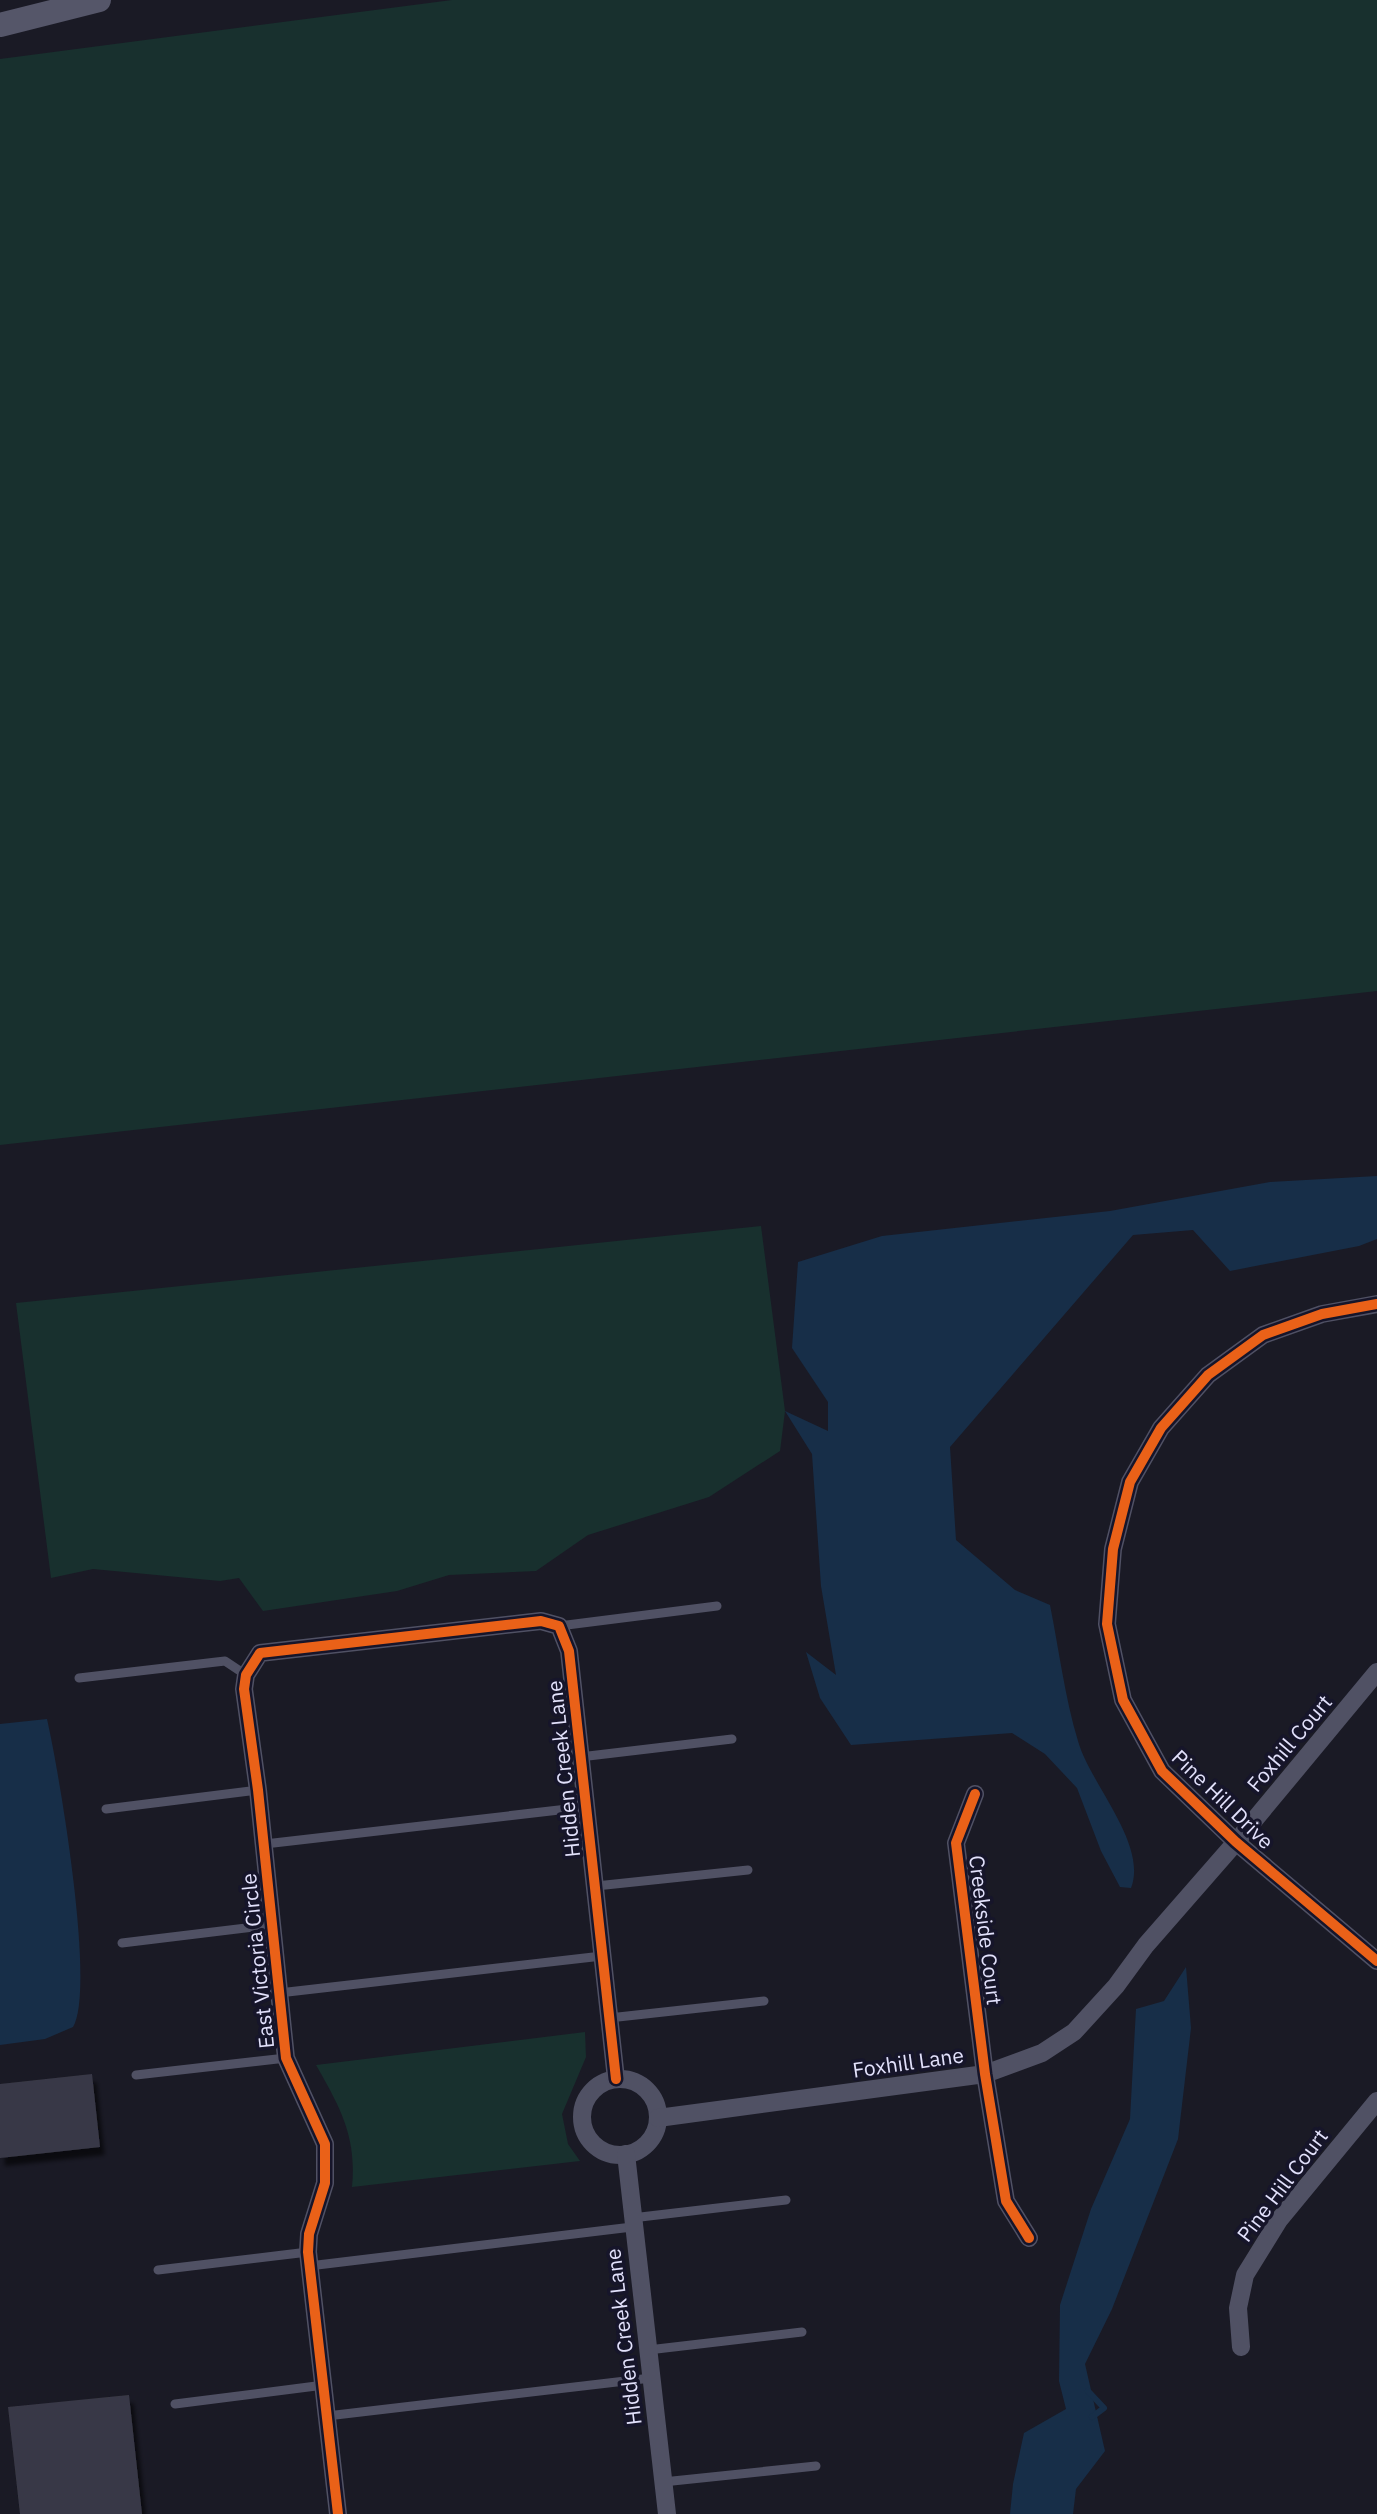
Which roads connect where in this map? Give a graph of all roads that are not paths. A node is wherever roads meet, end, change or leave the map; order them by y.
1 (99, 0) edge
2 (0, 25) edge
3 (1377, 1304) edge
4 (717, 1606) dead end
5 (559, 1626) junction
6 (1377, 1672) edge
7 (246, 1675) junction
8 (79, 1678) dead end
9 (732, 1739) dead end
10 (580, 1758) junction
11 (258, 1790) junction
12 (975, 1794) dead end
13 (585, 1807) junction
14 (106, 1809) dead end
15 (1236, 1842) junction
16 (265, 1844) junction
17 (748, 1870) dead end
18 (596, 1886) junction
19 (271, 1925) junction
20 (122, 1943) dead end
21 (602, 1956) junction
22 (1377, 1961) edge
23 (279, 1993) junction
24 (764, 2001) dead end
25 (609, 2018) junction
26 (286, 2058) junction
27 (985, 2074) junction
28 (136, 2075) dead end
29 (617, 2079) junction
30 (1377, 2101) edge
31 (658, 2118) junction
32 (625, 2154) junction
33 (786, 2200) dead end
34 (632, 2222) junction
35 (1029, 2238) dead end
36 (309, 2259) junction
37 (158, 2270) dead end
38 (802, 2332) dead end
39 (1241, 2347) dead end
40 (648, 2350) junction
41 (651, 2378) junction
42 (324, 2385) junction
43 (175, 2404) dead end
44 (327, 2416) junction
45 (817, 2466) dead end
46 (663, 2482) junction
47 (338, 2514) edge
48 (667, 2514) edge

1 - 2 street
3 - 15 street, Pine Hill Drive
4 - 5 lane
5 - 7 street
5 - 10 street, Hidden Creek Lane
6 - 15 street, Foxhill Court
7 - 8 lane
7 - 11 street, East Victoria Circle
9 - 10 lane
10 - 13 street, Hidden Creek Lane
11 - 14 lane
11 - 16 street, East Victoria Circle
12 - 27 street, Creekside Court
13 - 16 lane
13 - 18 street, Hidden Creek Lane
15 - 22 street, Pine Hill Drive
15 - 27 street, Foxhill Lane
16 - 19 street, East Victoria Circle
17 - 18 lane
18 - 21 street, Hidden Creek Lane
19 - 20 lane
19 - 23 street, East Victoria Circle
21 - 23 lane
21 - 25 street, Hidden Creek Lane
23 - 26 street, East Victoria Circle
24 - 25 lane
25 - 29 street, Hidden Creek Lane
26 - 28 lane
26 - 36 street, East Victoria Circle
27 - 31 street, Foxhill Lane
27 - 35 street, Creekside Court
29 - 31 street
29 - 32 street
30 - 39 street, Pine Hill Court
31 - 32 street
32 - 34 street, Hidden Creek Lane
33 - 34 lane
34 - 36 lane
34 - 40 street, Hidden Creek Lane
36 - 37 lane
36 - 42 street, East Victoria Circle
38 - 40 lane
40 - 41 street, Hidden Creek Lane
41 - 44 lane
41 - 46 street, Hidden Creek Lane
42 - 43 lane
42 - 44 street, East Victoria Circle
44 - 47 street, East Victoria Circle
45 - 46 lane
46 - 48 street, Hidden Creek Lane

